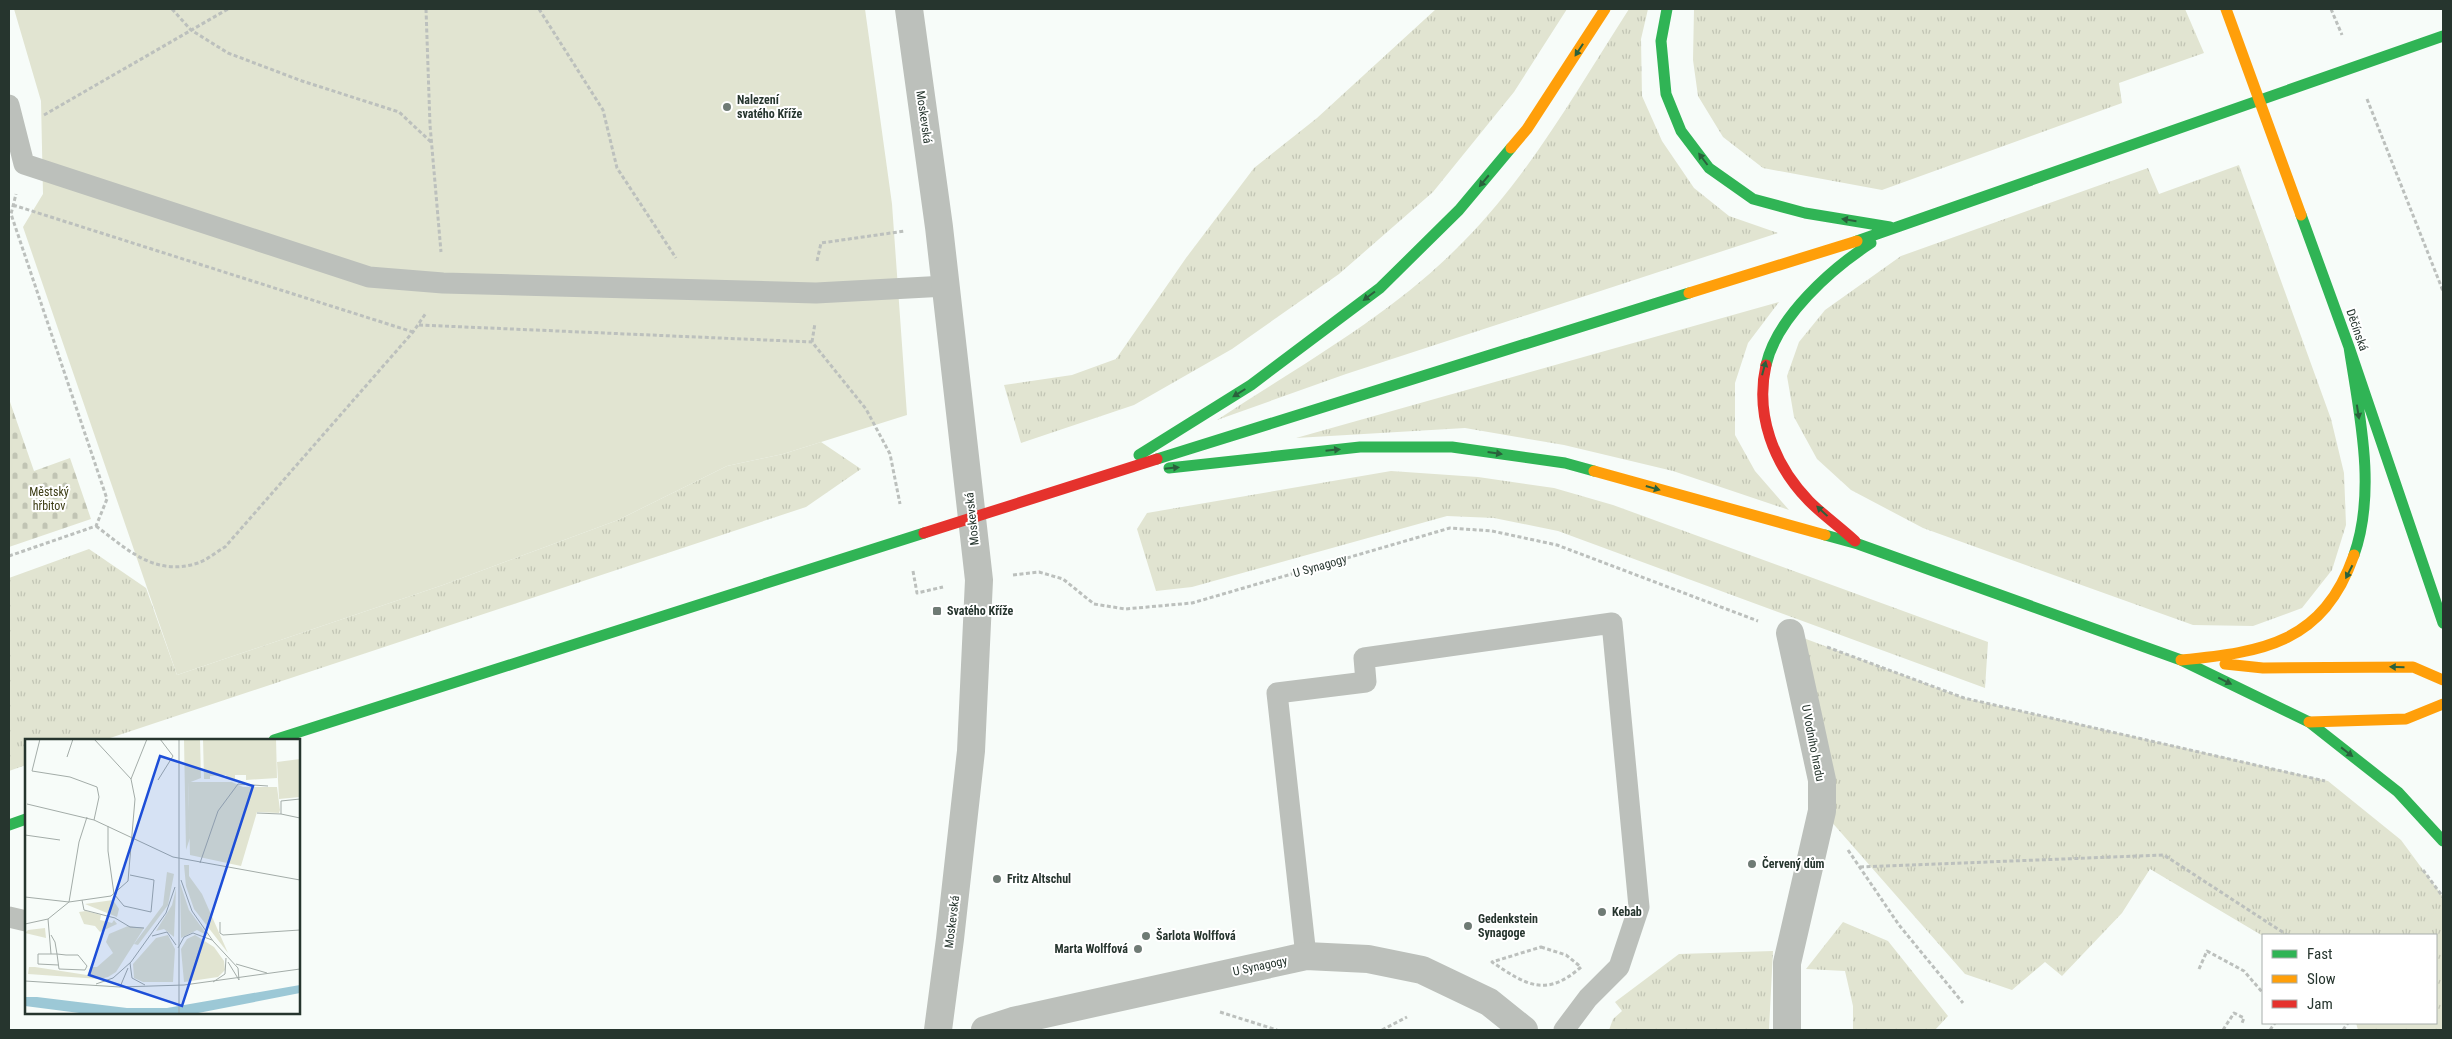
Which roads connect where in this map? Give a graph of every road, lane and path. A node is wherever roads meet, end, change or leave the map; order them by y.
1 (172, 9) edge
2 (228, 9) edge
3 (426, 9) edge
4 (539, 9) edge
5 (909, 9) edge
6 (1605, 9) edge
7 (1667, 9) edge
8 (2226, 9) edge
9 (2331, 9) edge
10 (191, 30) junction
11 (2342, 36) dead end
12 (2443, 36) edge
13 (2364, 91) dead end
14 (9, 105) edge
15 (15, 131) junction
16 (432, 142) junction
17 (24, 164) junction
18 (13, 205) junction
19 (10, 214) edge
20 (1897, 228) junction
21 (912, 230) dead end
22 (816, 270) dead end
23 (443, 283) junction
24 (946, 286) junction
25 (698, 290) junction
26 (2443, 291) edge
27 (816, 314) dead end
28 (419, 325) junction
29 (413, 332) junction
30 (812, 342) junction
31 (2348, 347) junction
32 (1106, 475) junction
33 (901, 510) dead end
34 (96, 526) junction
35 (1858, 544) junction
36 (9, 556) edge
37 (912, 565) dead end
38 (979, 580) junction
39 (2443, 623) edge
40 (1790, 633) junction
41 (2181, 660) junction
42 (2443, 680) edge
43 (2443, 704) edge
44 (2309, 722) junction
45 (277, 739) edge
46 (2328, 781) dead end
47 (1822, 811) junction
48 (25, 819) edge
49 (9, 825) edge
50 (2443, 841) edge
51 (1860, 867) junction
52 (2422, 868) dead end
53 (2443, 898) edge
54 (9, 916) edge
55 (25, 921) edge
56 (2285, 934) edge
57 (1306, 956) junction
58 (1492, 962) joint
59 (2199, 969) dead end
60 (2262, 992) edge
61 (1963, 1003) dead end
62 (1220, 1012) dead end
63 (1407, 1017) dead end
64 (2242, 1023) dead end
65 (938, 1030) edge
66 (985, 1030) edge
67 (1276, 1030) edge
68 (1382, 1030) edge
69 (1524, 1030) edge
70 (1564, 1030) edge
71 (1787, 1030) edge
72 (2223, 1030) edge

1 - 10 path
2 - 10 path
3 - 16 path
4 - 25 path
5 - 24 street, Moskevská
6 -> 32 main road
20 -> 7 main road
8 - 31 main road, Děčínská
9 - 11 path
10 - 15 path
10 - 16 path
12 - 20 main road
13 - 26 path
14 - 15 lane
15 - 17 lane
16 - 23 path
17 - 18 path
17 - 23 lane
18 - 19 path
18 - 29 path
19 - 34 path
20 - 32 main road
35 -> 20 main road
21 - 22 path
23 - 25 lane
23 - 28 path
24 - 25 lane
24 - 38 street, Moskevská
27 - 30 path
28 - 29 path
28 - 30 path
29 - 34 path
30 - 33 path
31 - 39 main road, Děčínská
31 -> 41 main road
32 -> 35 main road
32 - 45 main road
34 - 36 path
35 - 41 main road
37 - 38 path, U Synagogy
38 - 40 path, U Synagogy
38 - 65 street, Moskevská
40 - 46 path, U Synagogy
40 - 47 street, U Vodního hradu
42 -> 41 main road
41 -> 44 main road
43 - 44 main road
44 -> 50 main road
47 - 51 path
47 - 71 street, U Vodního hradu
48 - 49 main road
51 - 56 path
51 - 61 path
52 - 53 path
54 - 55 lane
57 - 66 street, U Synagogy
57 - 69 street, U Synagogy
57 - 70 lane
58 - 58 path
59 - 60 path
62 - 67 path
63 - 68 path
64 - 72 path

